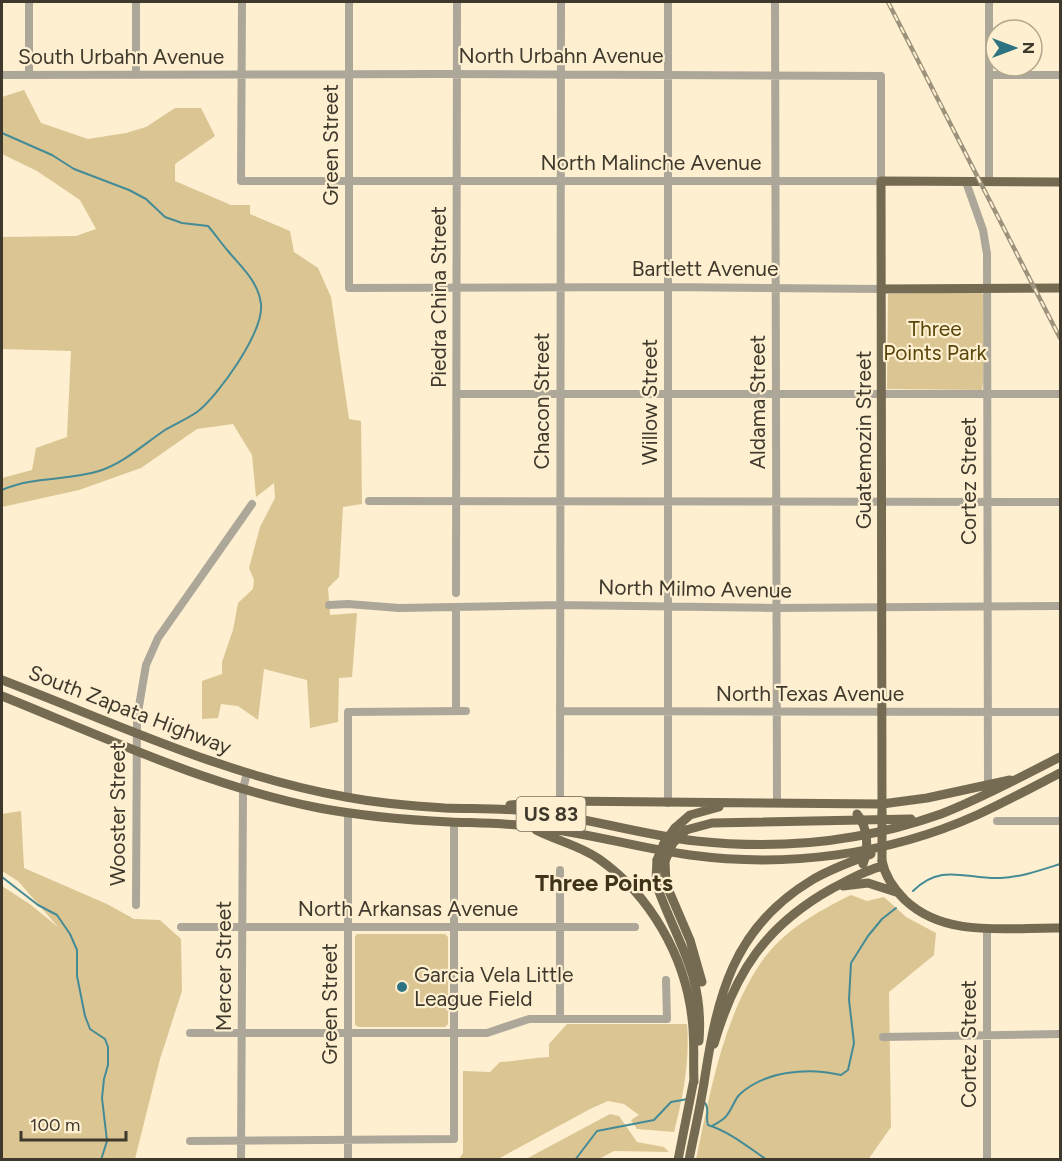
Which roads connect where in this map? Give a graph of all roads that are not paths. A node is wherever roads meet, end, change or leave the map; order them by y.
1 (29, 2) edge
2 (136, 2) edge
3 (242, 2) edge
4 (349, 2) edge
5 (457, 2) edge
6 (561, 2) edge
7 (668, 2) edge
8 (775, 2) edge
9 (988, 2) edge
10 (988, 18) edge
11 (241, 74) junction
12 (668, 74) junction
13 (2, 75) edge
14 (29, 75) junction
15 (136, 75) junction
16 (349, 75) junction
17 (457, 75) junction
18 (561, 75) junction
19 (776, 75) junction
20 (1044, 75) edge
21 (1060, 75) edge
22 (881, 76) joint
23 (988, 78) edge
24 (668, 180) junction
25 (349, 181) junction
26 (561, 181) junction
27 (776, 181) junction
28 (457, 182) junction
29 (881, 182) junction
30 (966, 182) junction
31 (988, 182) junction
32 (1060, 182) edge
33 (668, 287) junction
34 (349, 288) joint
35 (457, 288) junction
36 (561, 288) junction
37 (776, 288) junction
38 (988, 288) junction
39 (1060, 288) edge
40 (882, 289) junction
41 (668, 393) junction
42 (457, 394) junction
43 (560, 394) junction
44 (776, 394) junction
45 (881, 394) junction
46 (987, 394) junction
47 (1060, 394) edge
48 (369, 501) dead end
49 (457, 501) junction
50 (560, 501) junction
51 (668, 501) junction
52 (777, 502) junction
53 (882, 502) junction
54 (987, 502) junction
55 (1060, 502) edge
56 (252, 504) dead end
57 (456, 593) dead end
58 (329, 605) dead end
59 (560, 605) junction
60 (668, 606) junction
61 (1060, 606) edge
62 (987, 607) junction
63 (456, 608) junction
64 (777, 608) junction
65 (882, 608) junction
66 (2, 680) edge
67 (2, 696) edge
68 (456, 711) junction
69 (466, 711) dead end
70 (560, 711) junction
71 (668, 712) junction
72 (777, 712) junction
73 (881, 712) junction
74 (988, 712) junction
75 (1060, 712) edge
76 (136, 733) junction
77 (136, 751) junction
78 (1060, 757) edge
79 (247, 773) junction
80 (1060, 773) edge
81 (1021, 778) junction
82 (988, 783) junction
83 (243, 789) junction
84 (348, 798) junction
85 (560, 801) junction
86 (668, 802) junction
87 (733, 803) junction
88 (777, 803) junction
89 (826, 803) junction
90 (882, 804) junction
91 (473, 808) junction
92 (348, 813) junction
93 (923, 819) junction
94 (997, 821) dead end
95 (1060, 821) edge
96 (454, 822) junction
97 (529, 826) junction
98 (895, 844) junction
99 (661, 860) junction
100 (883, 863) junction
101 (560, 870) dead end
102 (836, 887) junction
103 (899, 893) junction
104 (136, 905) dead end
105 (454, 926) junction
106 (181, 927) dead end
107 (242, 927) junction
108 (560, 927) junction
109 (635, 927) dead end
110 (1060, 927) edge
111 (348, 928) junction
112 (987, 928) junction
113 (666, 980) dead end
114 (560, 1018) junction
115 (190, 1034) dead end
116 (242, 1034) junction
117 (348, 1034) junction
118 (455, 1034) junction
119 (987, 1034) junction
120 (1060, 1034) edge
121 (883, 1037) dead end
122 (698, 1083) junction
123 (242, 1140) junction
124 (348, 1140) junction
125 (190, 1141) dead end
126 (678, 1158) edge
127 (242, 1160) edge
128 (348, 1160) edge
129 (689, 1160) edge
130 (987, 1160) edge

1 - 14 street
2 - 15 street
3 - 11 street
4 - 16 street, Green Street
5 - 17 street, Piedra China Street
6 - 18 street, Chacon Street
7 - 12 street, Willow Street
8 - 19 street, Aldama Street
9 - 10 street
11 - 15 street, South Urbahn Avenue
11 - 16 street, North Urbahn Avenue
11 - 25 street, North Malinche Avenue
12 - 18 street, North Urbahn Avenue
12 - 19 street, North Urbahn Avenue
12 - 24 street, Willow Street
13 - 14 street, South Urbahn Avenue
14 - 15 street, South Urbahn Avenue
16 - 17 street, North Urbahn Avenue
16 - 25 street, Green Street
17 - 18 street, North Urbahn Avenue
17 - 28 street, Piedra China Street
18 - 26 street, Chacon Street
19 - 22 street, North Urbahn Avenue
19 - 27 street, Aldama Street
20 - 21 street
22 - 29 street, Guatemozin Street
23 - 31 street
24 - 26 street, North Malinche Avenue
24 - 27 street, North Malinche Avenue
24 - 33 street, Willow Street
25 - 28 street, North Malinche Avenue
25 - 34 street, Green Street
26 - 28 street, North Malinche Avenue
26 - 36 street, Chacon Street
27 - 29 street, North Malinche Avenue
27 - 37 street, Aldama Street
28 - 35 street, Piedra China Street
29 - 30 main road, North Malinche Avenue
29 - 40 main road, Guatemozin Street
30 - 31 main road, North Malinche Avenue
30 - 38 street, Cortez Street
31 - 32 main road, North Malinche Avenue
33 - 36 street, Bartlett Avenue
33 - 37 street, Bartlett Avenue
33 - 41 street, Willow Street
34 - 35 street, Bartlett Avenue
35 - 36 street, Bartlett Avenue
35 - 42 street, Piedra China Street
36 - 43 street, Chacon Street
37 - 40 street, Bartlett Avenue
37 - 44 street, Aldama Street
38 - 39 main road, Bartlett Avenue
38 - 40 main road, Bartlett Avenue
38 - 46 street, Cortez Street
40 - 45 main road, Guatemozin Street
41 - 43 street
41 - 44 street
41 - 51 street, Willow Street
42 - 43 street
42 - 49 street, Piedra China Street
43 - 50 street, Chacon Street
44 - 45 street
44 - 52 street, Aldama Street
45 - 46 street
45 - 53 main road, Guatemozin Street
46 - 47 street
46 - 54 street, Cortez Street
48 - 49 street
49 - 50 street
49 - 57 street, Piedra China Street
50 - 51 street
50 - 59 street, Chacon Street
51 - 52 street
51 - 60 street, Willow Street
52 - 53 street
52 - 64 street, Aldama Street
53 - 54 street
53 - 65 main road, Guatemozin Street
54 - 55 street
54 - 62 street, Cortez Street
56 - 76 street, Wooster Street
58 - 63 street, North Milmo Avenue
59 - 60 street, North Milmo Avenue
59 - 63 street, North Milmo Avenue
59 - 70 street, Chacon Street
60 - 64 street, North Milmo Avenue
60 - 71 street, Willow Street
61 - 62 street, North Milmo Avenue
62 - 65 street, North Milmo Avenue
62 - 74 street, Cortez Street
63 - 68 street
64 - 65 street, North Milmo Avenue
64 - 72 street, Aldama Street
65 - 73 main road, Guatemozin Street
66 - 76 main road, South Zapata Highway / US 83
67 - 77 main road, South Zapata Highway / US 83
68 - 69 street
68 - 84 street
70 - 71 street, North Texas Avenue
70 - 85 street, Chacon Street
71 - 72 street, North Texas Avenue
71 - 86 street, Willow Street
72 - 73 street, North Texas Avenue
72 - 88 street, Aldama Street
73 - 74 street, North Texas Avenue
73 - 90 main road, Guatemozin Street
74 - 75 street, North Texas Avenue
74 - 82 street, Cortez Street
76 - 77 street, Wooster Street
76 - 79 main road, South Zapata Highway / US 83
77 - 83 main road, South Zapata Highway / US 83
77 - 104 street, Wooster Street
78 - 81 main road, US 83
79 - 83 street, Mercer Street
79 - 84 main road, US 83
80 - 98 main road, US 83
81 - 82 main road
81 - 93 main road, US 83
82 - 90 main road
83 - 92 main road, US 83
83 - 107 street, Mercer Street
84 - 91 main road, US 83
85 - 86 main road
85 - 91 main road
86 - 87 main road
87 - 88 main road
87 - 99 main road, bridge
88 - 89 main road
89 - 90 main road
89 - 102 main road, bridge
90 - 100 main road, bridge
91 - 93 main road, US 83
92 - 96 main road, US 83
92 - 111 street, Green Street
93 - 99 main road, bridge
94 - 95 street
96 - 97 main road, US 83
96 - 105 street
97 - 98 main road, US 83
97 - 122 main road
98 - 122 main road
99 - 122 main road
100 - 102 main road
100 - 103 main road
101 - 108 street
102 - 103 main road
102 - 122 main road
103 - 112 main road
105 - 108 street, North Arkansas Avenue
105 - 111 street, North Arkansas Avenue
105 - 118 street
106 - 107 street, North Arkansas Avenue
107 - 111 street, North Arkansas Avenue
107 - 116 street, Mercer Street
108 - 109 street, North Arkansas Avenue
108 - 114 street
110 - 112 main road
111 - 117 street, Green Street
112 - 119 street, Cortez Street
113 - 114 street
114 - 118 street
115 - 116 street
116 - 117 street
116 - 123 street, Mercer Street
117 - 118 street
117 - 124 street, Green Street
118 - 124 street
119 - 120 street
119 - 121 street
119 - 130 street, Cortez Street
122 - 126 main road
122 - 129 main road
123 - 124 street
123 - 125 street
123 - 127 street, Mercer Street
124 - 128 street, Green Street

